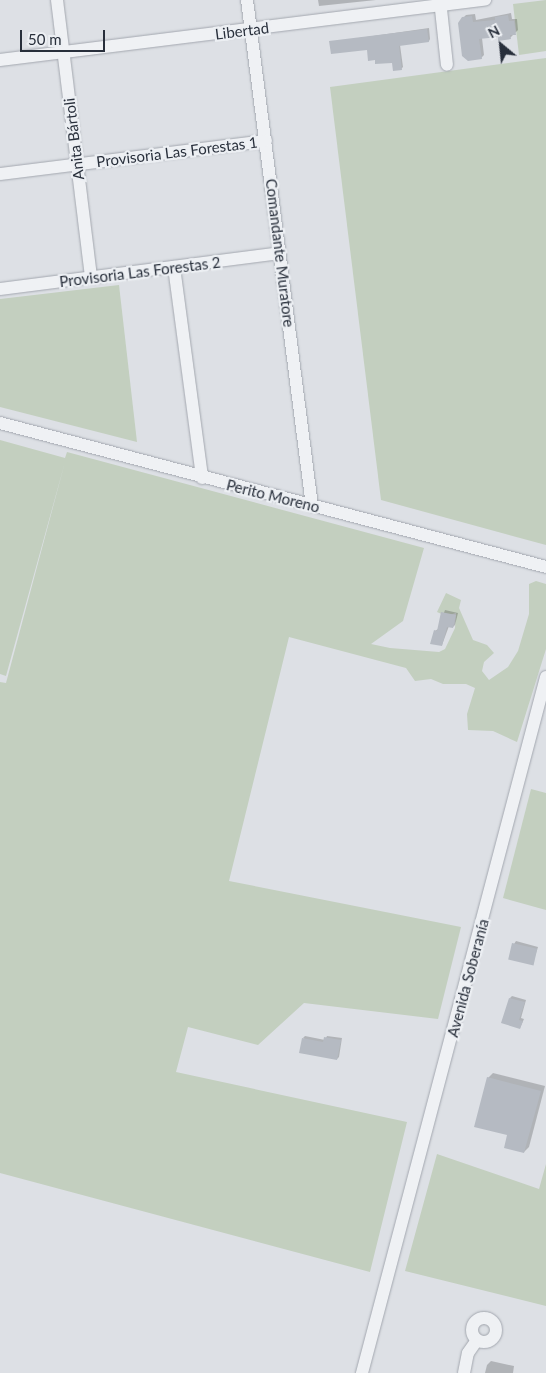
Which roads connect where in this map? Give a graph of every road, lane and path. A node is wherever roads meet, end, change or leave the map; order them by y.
1 (57, 0) edge
2 (248, 0) edge
3 (485, 0) edge
4 (440, 3) edge
5 (251, 30) junction
6 (64, 52) junction
7 (0, 60) edge
8 (447, 65) dead end
9 (266, 141) junction
10 (77, 164) junction
11 (0, 174) edge
12 (280, 254) junction
13 (174, 267) junction
14 (91, 278) junction
15 (0, 289) edge
16 (0, 423) edge
17 (202, 478) junction
18 (312, 506) junction
19 (546, 567) edge
20 (546, 678) edge
21 (477, 1340) dead end
22 (362, 1373) edge
23 (464, 1373) edge

1 - 6 street, Anita Bártoli
2 - 5 street, Comandante Muratore
3 - 4 street, Libertad
4 - 5 street, Libertad
4 - 8 street
5 - 6 street, Libertad
5 - 9 street, Comandante Muratore
6 - 7 street, Libertad
6 - 10 street, Anita Bártoli
9 - 10 street, Provisoria Las Forestas 1
9 - 12 street, Comandante Muratore
10 - 11 street, Provisoria Las Forestas 1
10 - 14 street, Anita Bártoli
12 - 13 street, Provisoria Las Forestas 2
12 - 18 street, Comandante Muratore
13 - 14 street, Provisoria Las Forestas 2
13 - 17 street
14 - 15 street, Provisoria Las Forestas 2
16 - 17 street, Perito Moreno
17 - 18 street, Perito Moreno
18 - 19 street, Perito Moreno
20 - 22 street, Avenida Soberanía
21 - 23 street

